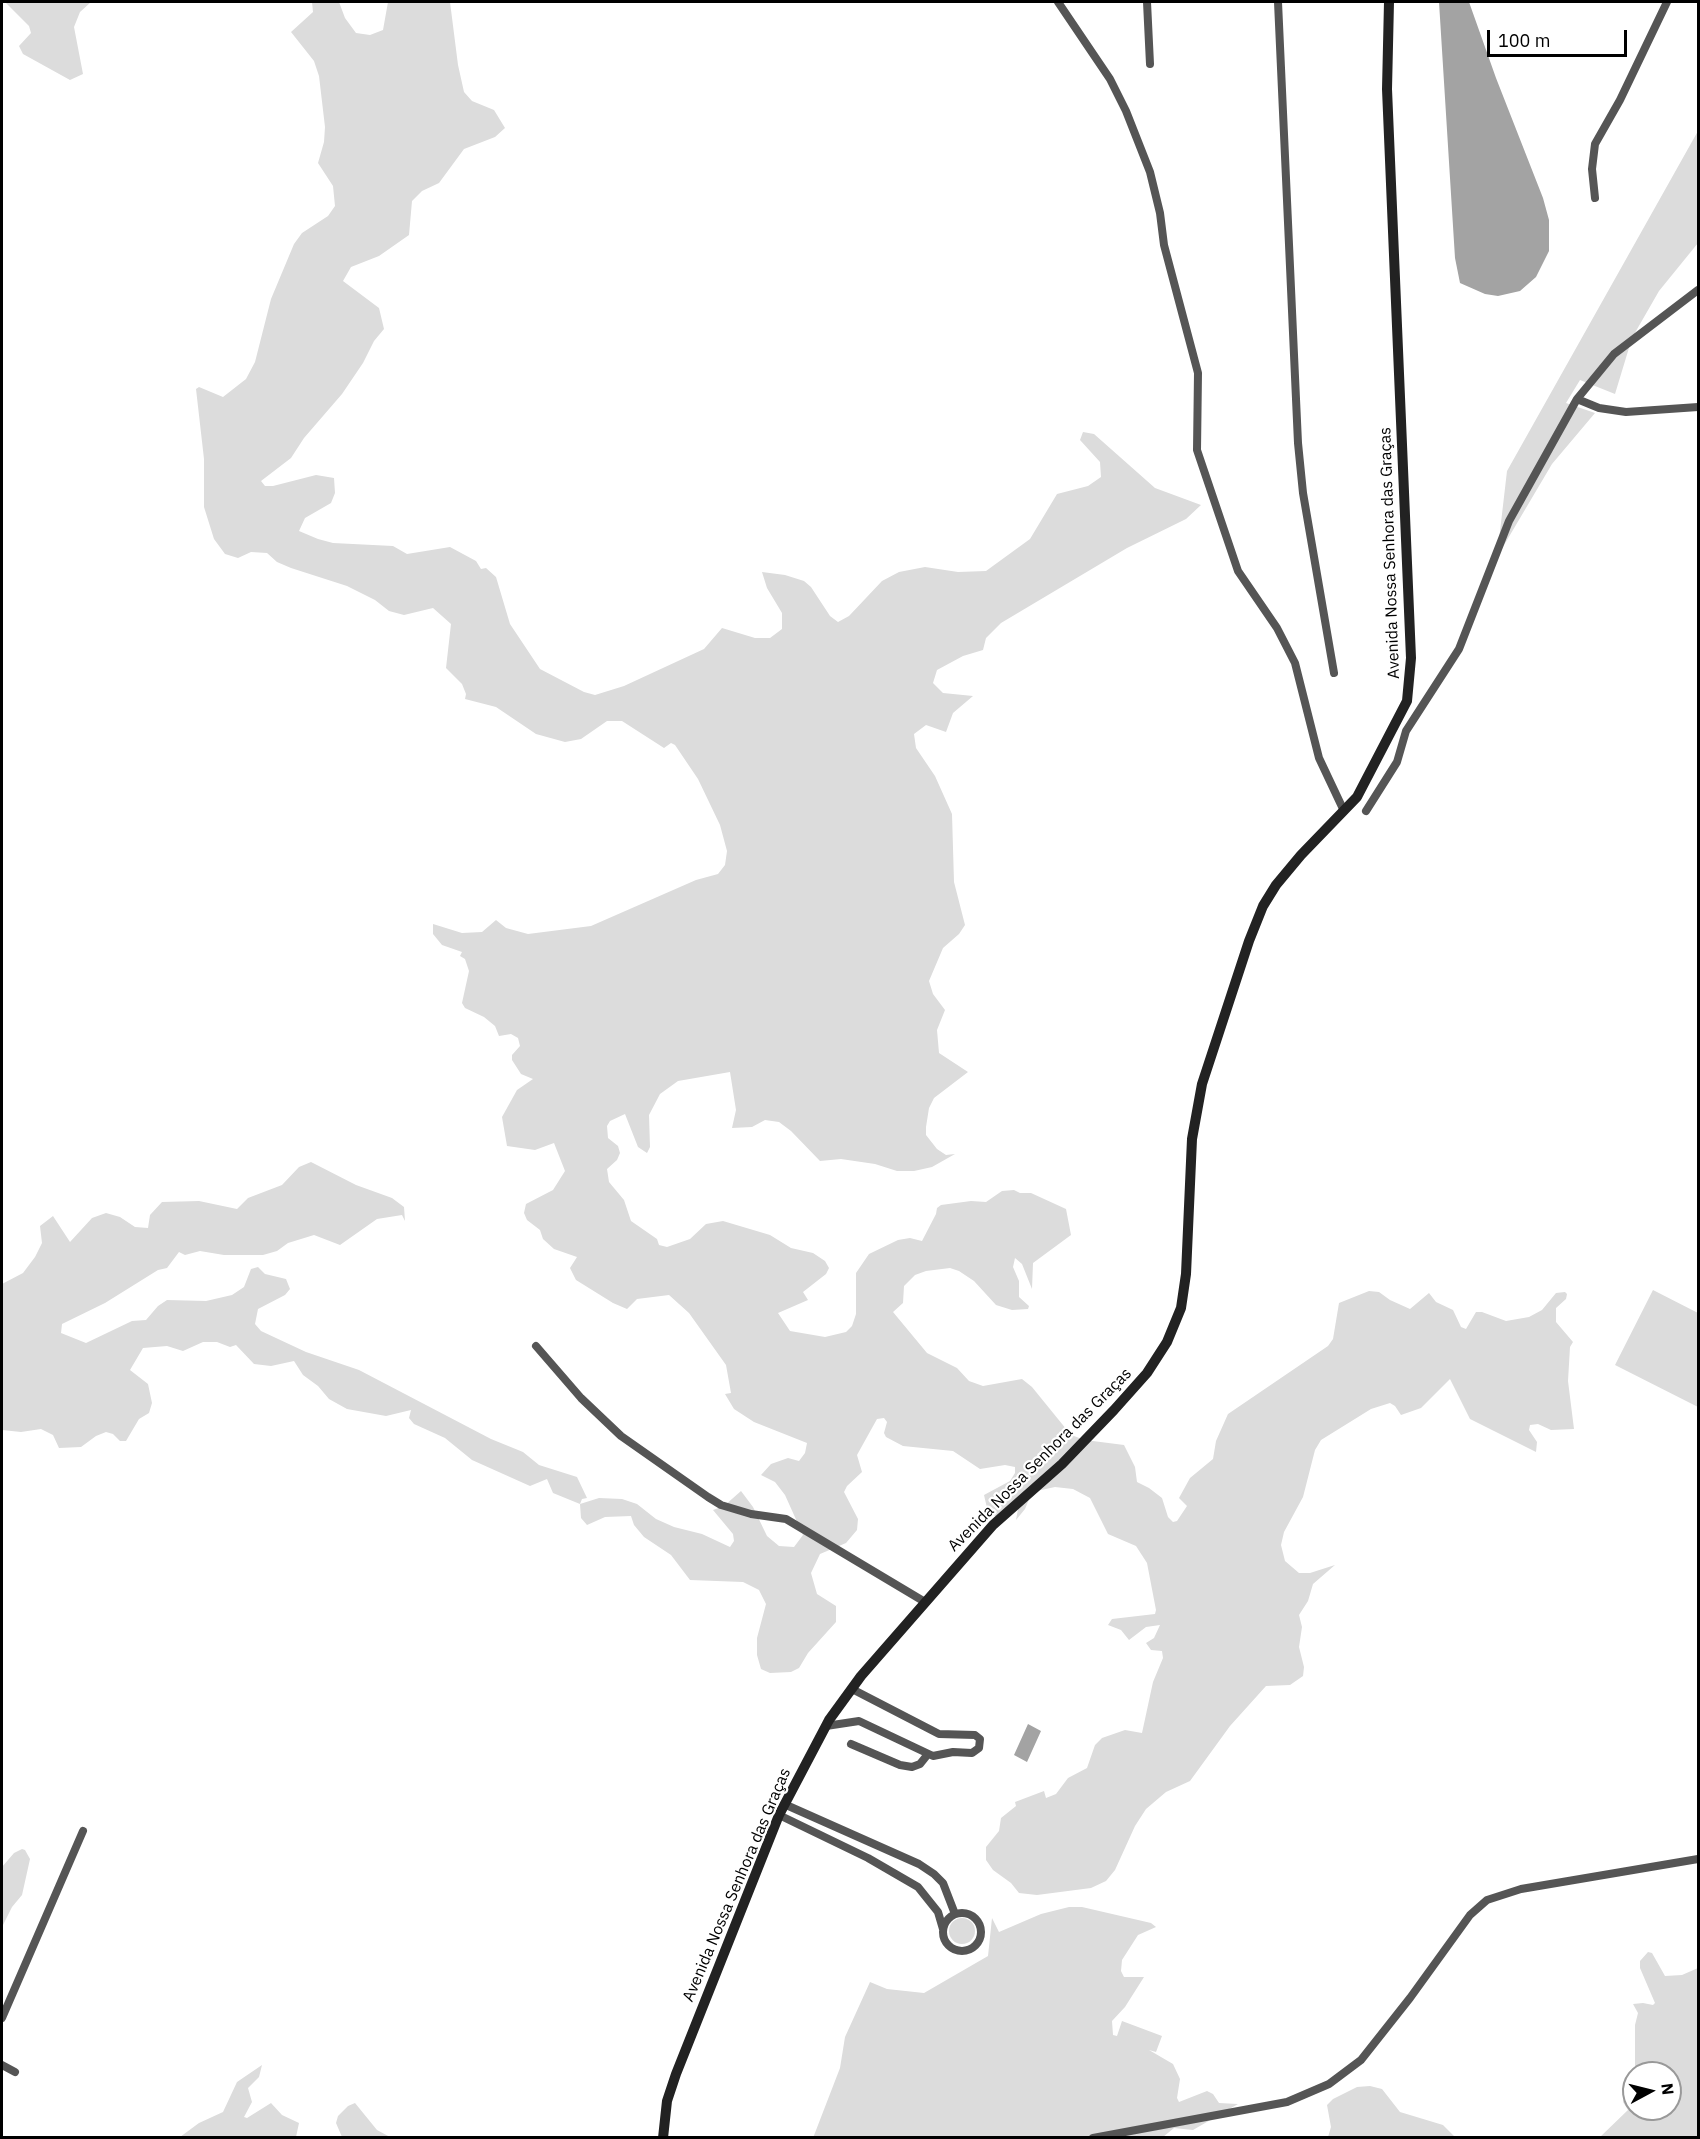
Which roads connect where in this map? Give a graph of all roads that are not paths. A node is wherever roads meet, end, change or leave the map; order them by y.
1 (1058, 2) edge
2 (1148, 2) edge
3 (1278, 2) edge
4 (1389, 2) edge
5 (1667, 2) edge
6 (1150, 64) dead end
7 (1595, 198) dead end
8 (1698, 291) edge
9 (1577, 399) junction
10 (1698, 407) edge
11 (1334, 673) dead end
12 (1344, 811) junction
13 (1366, 811) dead end
14 (536, 1346) dead end
15 (925, 1602) junction
16 (852, 1689) junction
17 (826, 1726) junction
18 (851, 1744) dead end
19 (928, 1754) junction
20 (781, 1810) junction
21 (83, 1831) dead end
22 (1698, 1859) edge
23 (955, 1914) junction
24 (943, 1929) junction
25 (2, 2018) edge
26 (2, 2065) edge
27 (15, 2072) dead end
28 (663, 2138) edge
29 (1093, 2138) edge

1 - 12 street
2 - 6 street
3 - 11 street
4 - 12 main road, Avenida Nossa Senhora das Graças
5 - 7 street
8 - 9 street
9 - 10 street
9 - 13 street
12 - 15 main road, Avenida Nossa Senhora das Graças
14 - 15 street
15 - 16 main road, Avenida Nossa Senhora das Graças
16 - 17 main road, Avenida Nossa Senhora das Graças
16 - 19 street
17 - 19 street
17 - 20 main road, Avenida Nossa Senhora das Graças
18 - 19 street
20 - 23 street
20 - 24 street
20 - 28 main road, Avenida Nossa Senhora das Graças
21 - 25 street
22 - 29 street
23 - 24 street
23 - 24 street
26 - 27 street

